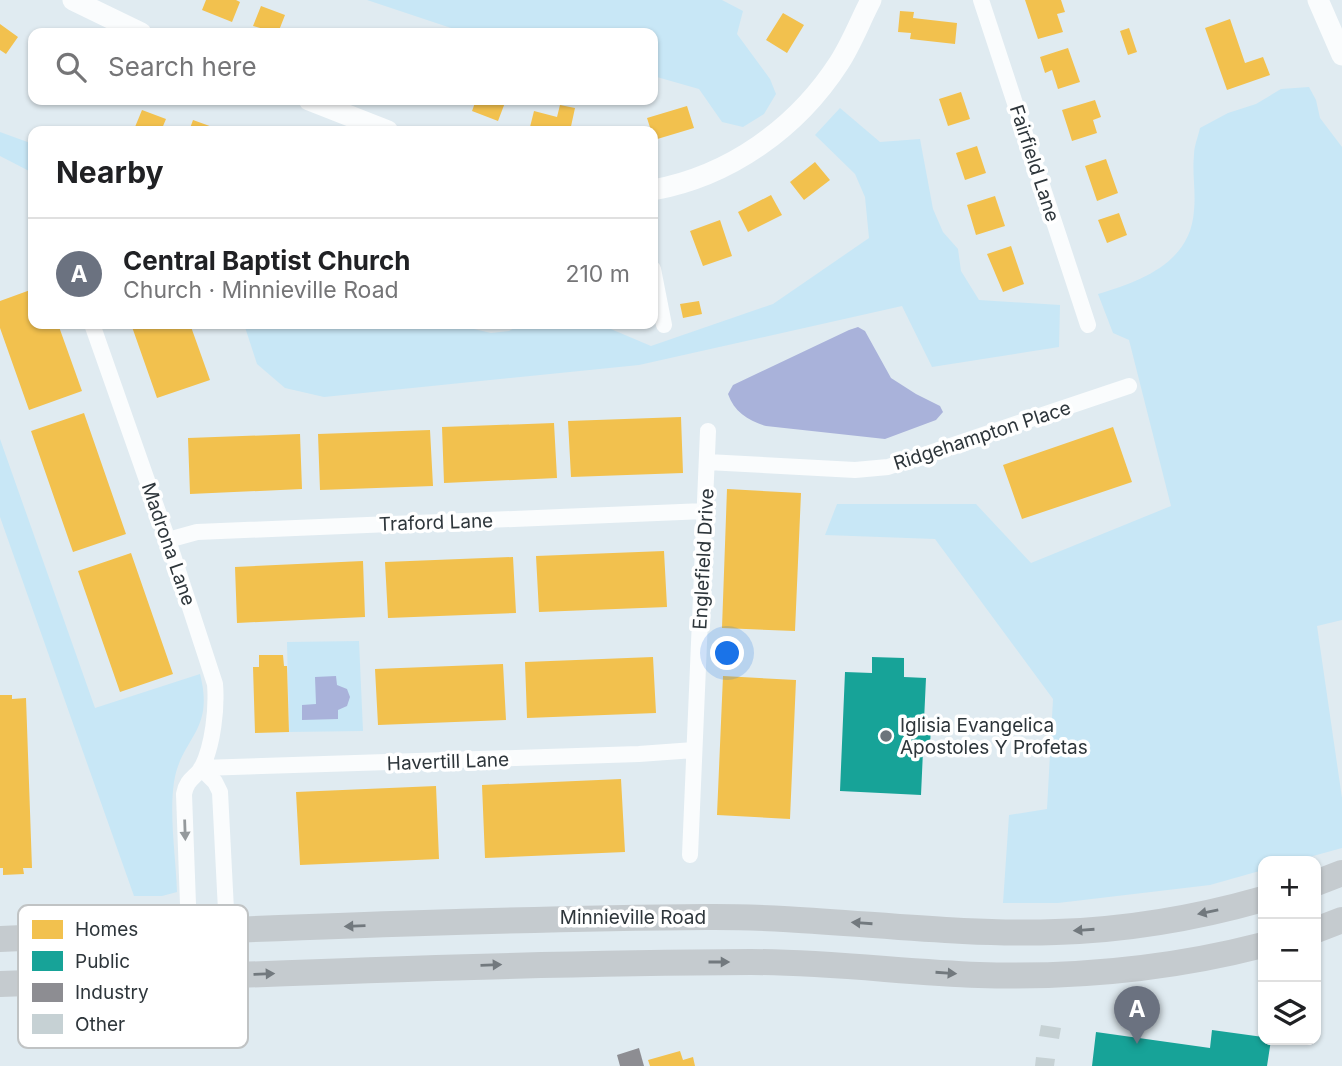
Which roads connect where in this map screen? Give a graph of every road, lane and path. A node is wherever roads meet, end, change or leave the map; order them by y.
1 (73, 0) edge
2 (871, 0) edge
3 (981, 0) edge
4 (1318, 0) edge
5 (131, 28) edge
6 (1342, 55) edge
7 (322, 105) edge
8 (375, 126) edge
9 (658, 189) edge
10 (658, 294) edge
11 (664, 325) dead end
12 (1088, 325) dead end
13 (94, 329) edge
14 (1129, 386) dead end
15 (708, 431) dead end
16 (707, 462) junction
17 (705, 511) junction
18 (168, 540) junction
19 (694, 750) junction
20 (201, 768) junction
21 (690, 855) dead end
22 (1342, 873) edge
23 (1321, 881) edge
24 (1258, 900) edge
25 (189, 905) edge
26 (226, 905) edge
27 (1342, 920) edge
28 (1321, 928) edge
29 (248, 929) edge
30 (18, 938) edge
31 (0, 939) edge
32 (1258, 946) edge
33 (248, 975) edge
34 (18, 983) edge
35 (0, 984) edge

1 - 5 street
2 - 9 street
3 - 12 street, Fairfield Lane
4 - 6 street
7 - 8 street
10 - 11 street
13 - 18 street, Madrona Lane
14 - 16 street, Ridgehampton Place
15 - 16 street, Englefield Drive
16 - 17 street, Englefield Drive
17 - 18 street, Traford Lane
17 - 19 street, Englefield Drive
18 - 20 street, Madrona Lane
19 - 20 street, Havertill Lane
19 - 21 street, Englefield Drive
20 -> 25 street, Madrona Lane
20 - 26 street
22 - 23 main road
24 -> 29 main road, Minnieville Road
27 - 28 main road
30 - 31 main road, Minnieville Road
33 -> 32 main road
34 - 35 main road

